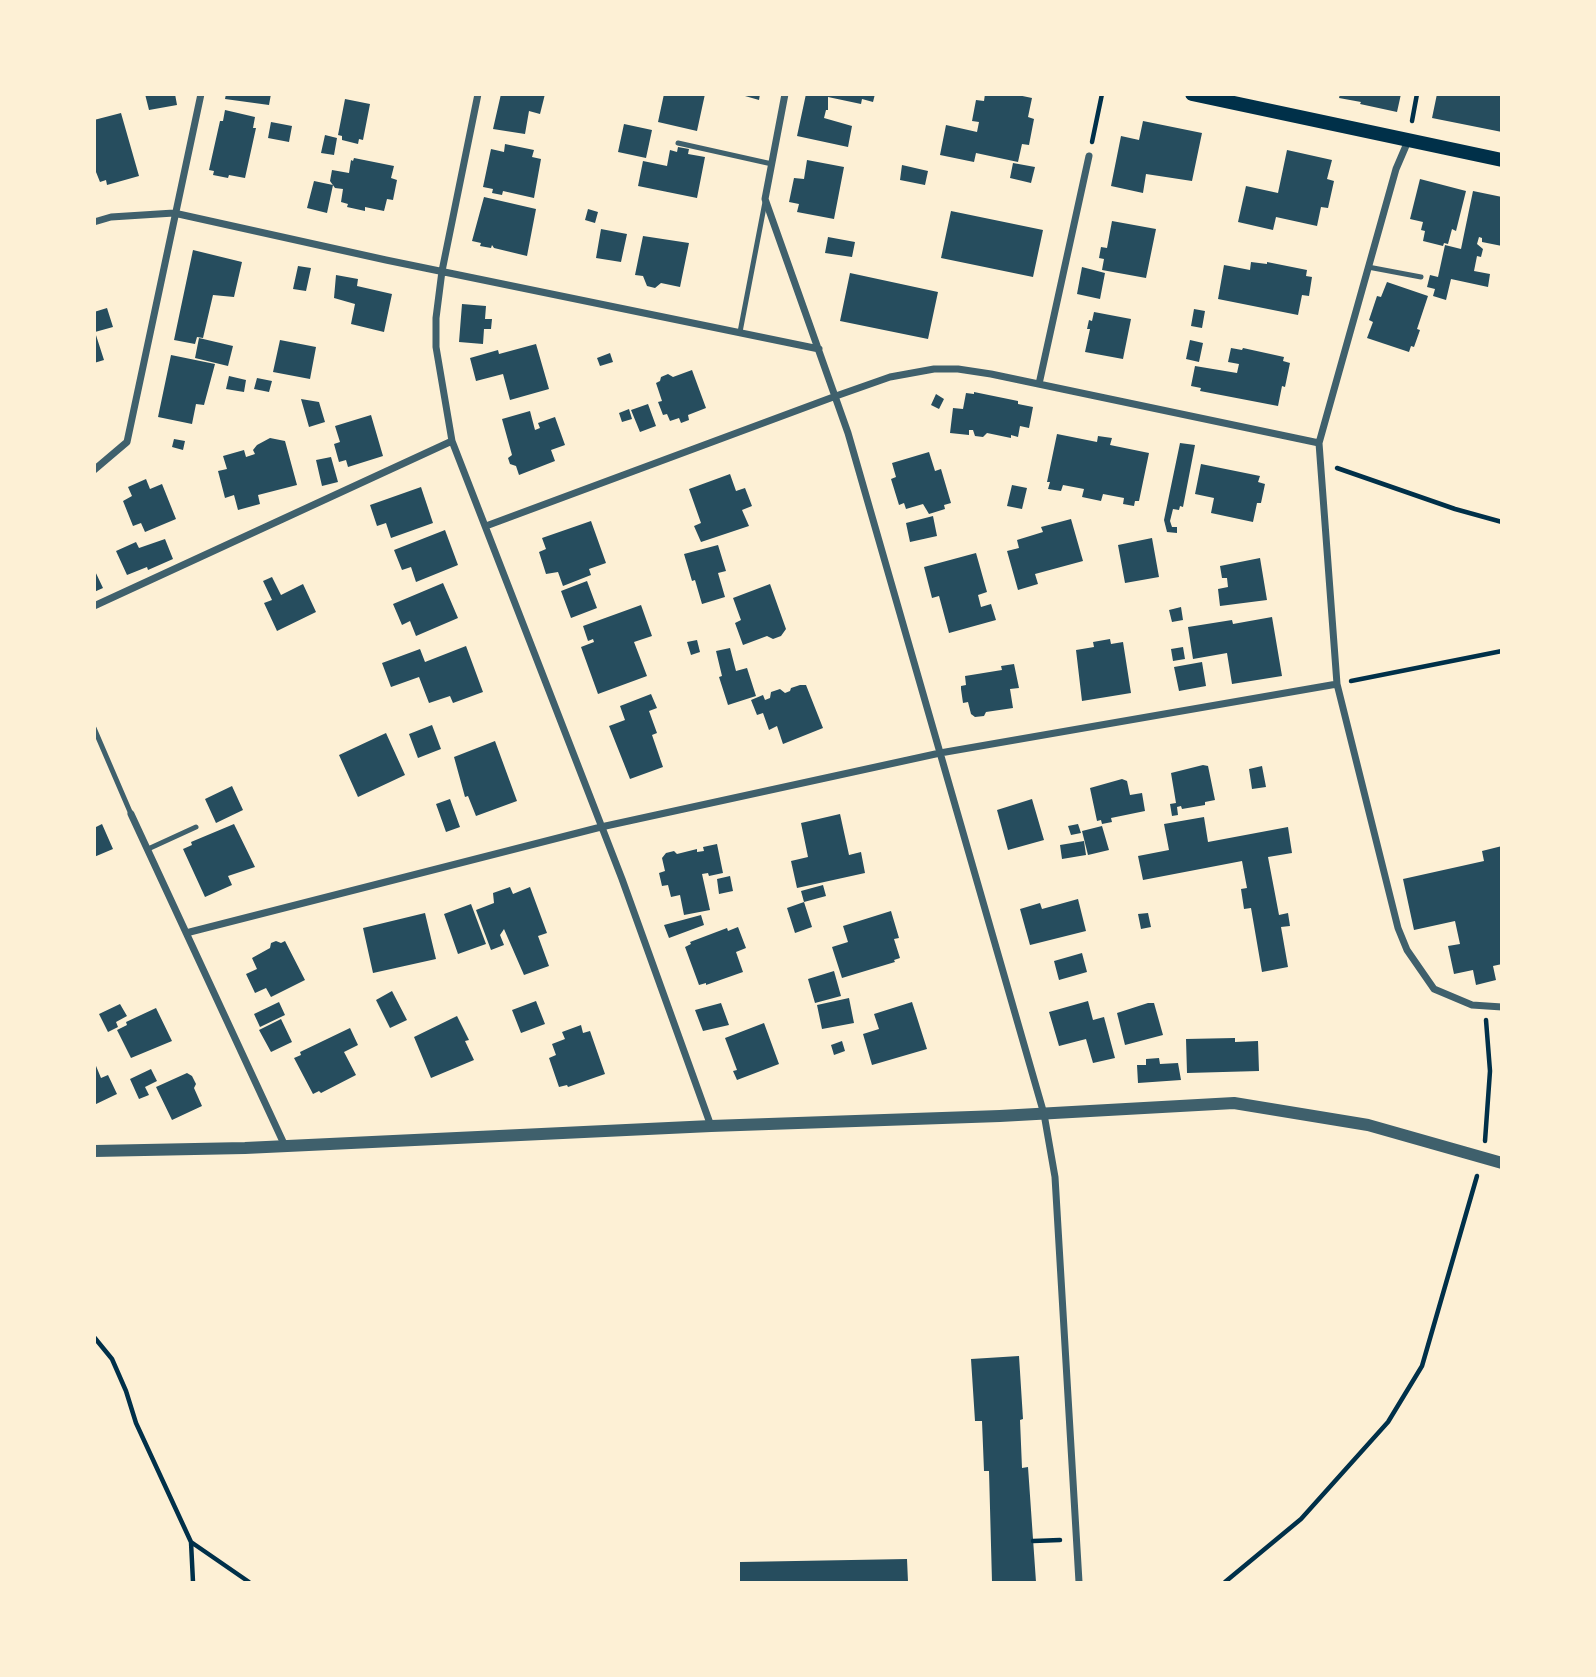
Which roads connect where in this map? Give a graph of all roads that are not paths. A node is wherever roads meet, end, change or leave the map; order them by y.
1 (201, 94) edge
2 (478, 94) edge
3 (785, 94) edge
4 (1192, 94) edge
5 (1408, 141) junction
6 (678, 143) dead end
7 (1088, 156) road end
8 (1502, 160) edge
9 (772, 164) junction
10 (765, 199) junction
11 (174, 212) junction
12 (94, 222) edge
13 (1368, 267) junction
14 (442, 271) junction
15 (1421, 277) dead end
16 (740, 332) junction
17 (819, 349) junction
18 (1039, 384) junction
19 (836, 396) junction
20 (453, 441) junction
21 (1318, 443) junction
22 (94, 470) edge
23 (485, 526) junction
24 (94, 606) edge
25 (1337, 684) junction
26 (94, 728) edge
27 (940, 753) junction
28 (131, 814) joint
29 (196, 827) dead end
30 (601, 827) junction
31 (148, 849) junction
32 (186, 933) junction
33 (1502, 1006) edge
34 (1044, 1114) junction
35 (711, 1126) junction
36 (285, 1146) junction
37 (94, 1152) edge
38 (1502, 1163) edge
39 (1079, 1583) edge

1 - 11 street
2 - 14 street
3 - 9 street
4 - 5 main road
5 - 8 main road
5 - 13 street
6 - 9 lane
7 - 18 street
9 - 10 street
10 - 16 lane
10 - 17 street
11 - 12 street
11 - 14 street
11 - 22 street
13 - 15 lane
13 - 21 street
14 - 16 street
14 - 20 street
16 - 17 street
17 - 19 street
18 - 19 street
18 - 21 street
19 - 23 street
19 - 27 street
20 - 23 street
20 - 24 street
21 - 25 street
23 - 30 street
25 - 27 street
25 - 33 street
26 - 28 lane
27 - 30 street
27 - 34 street
28 - 31 street
29 - 31 lane
30 - 32 street
30 - 35 street
31 - 32 street
32 - 36 street
34 - 35 street
34 - 38 street
34 - 39 street
35 - 36 street
36 - 37 street

